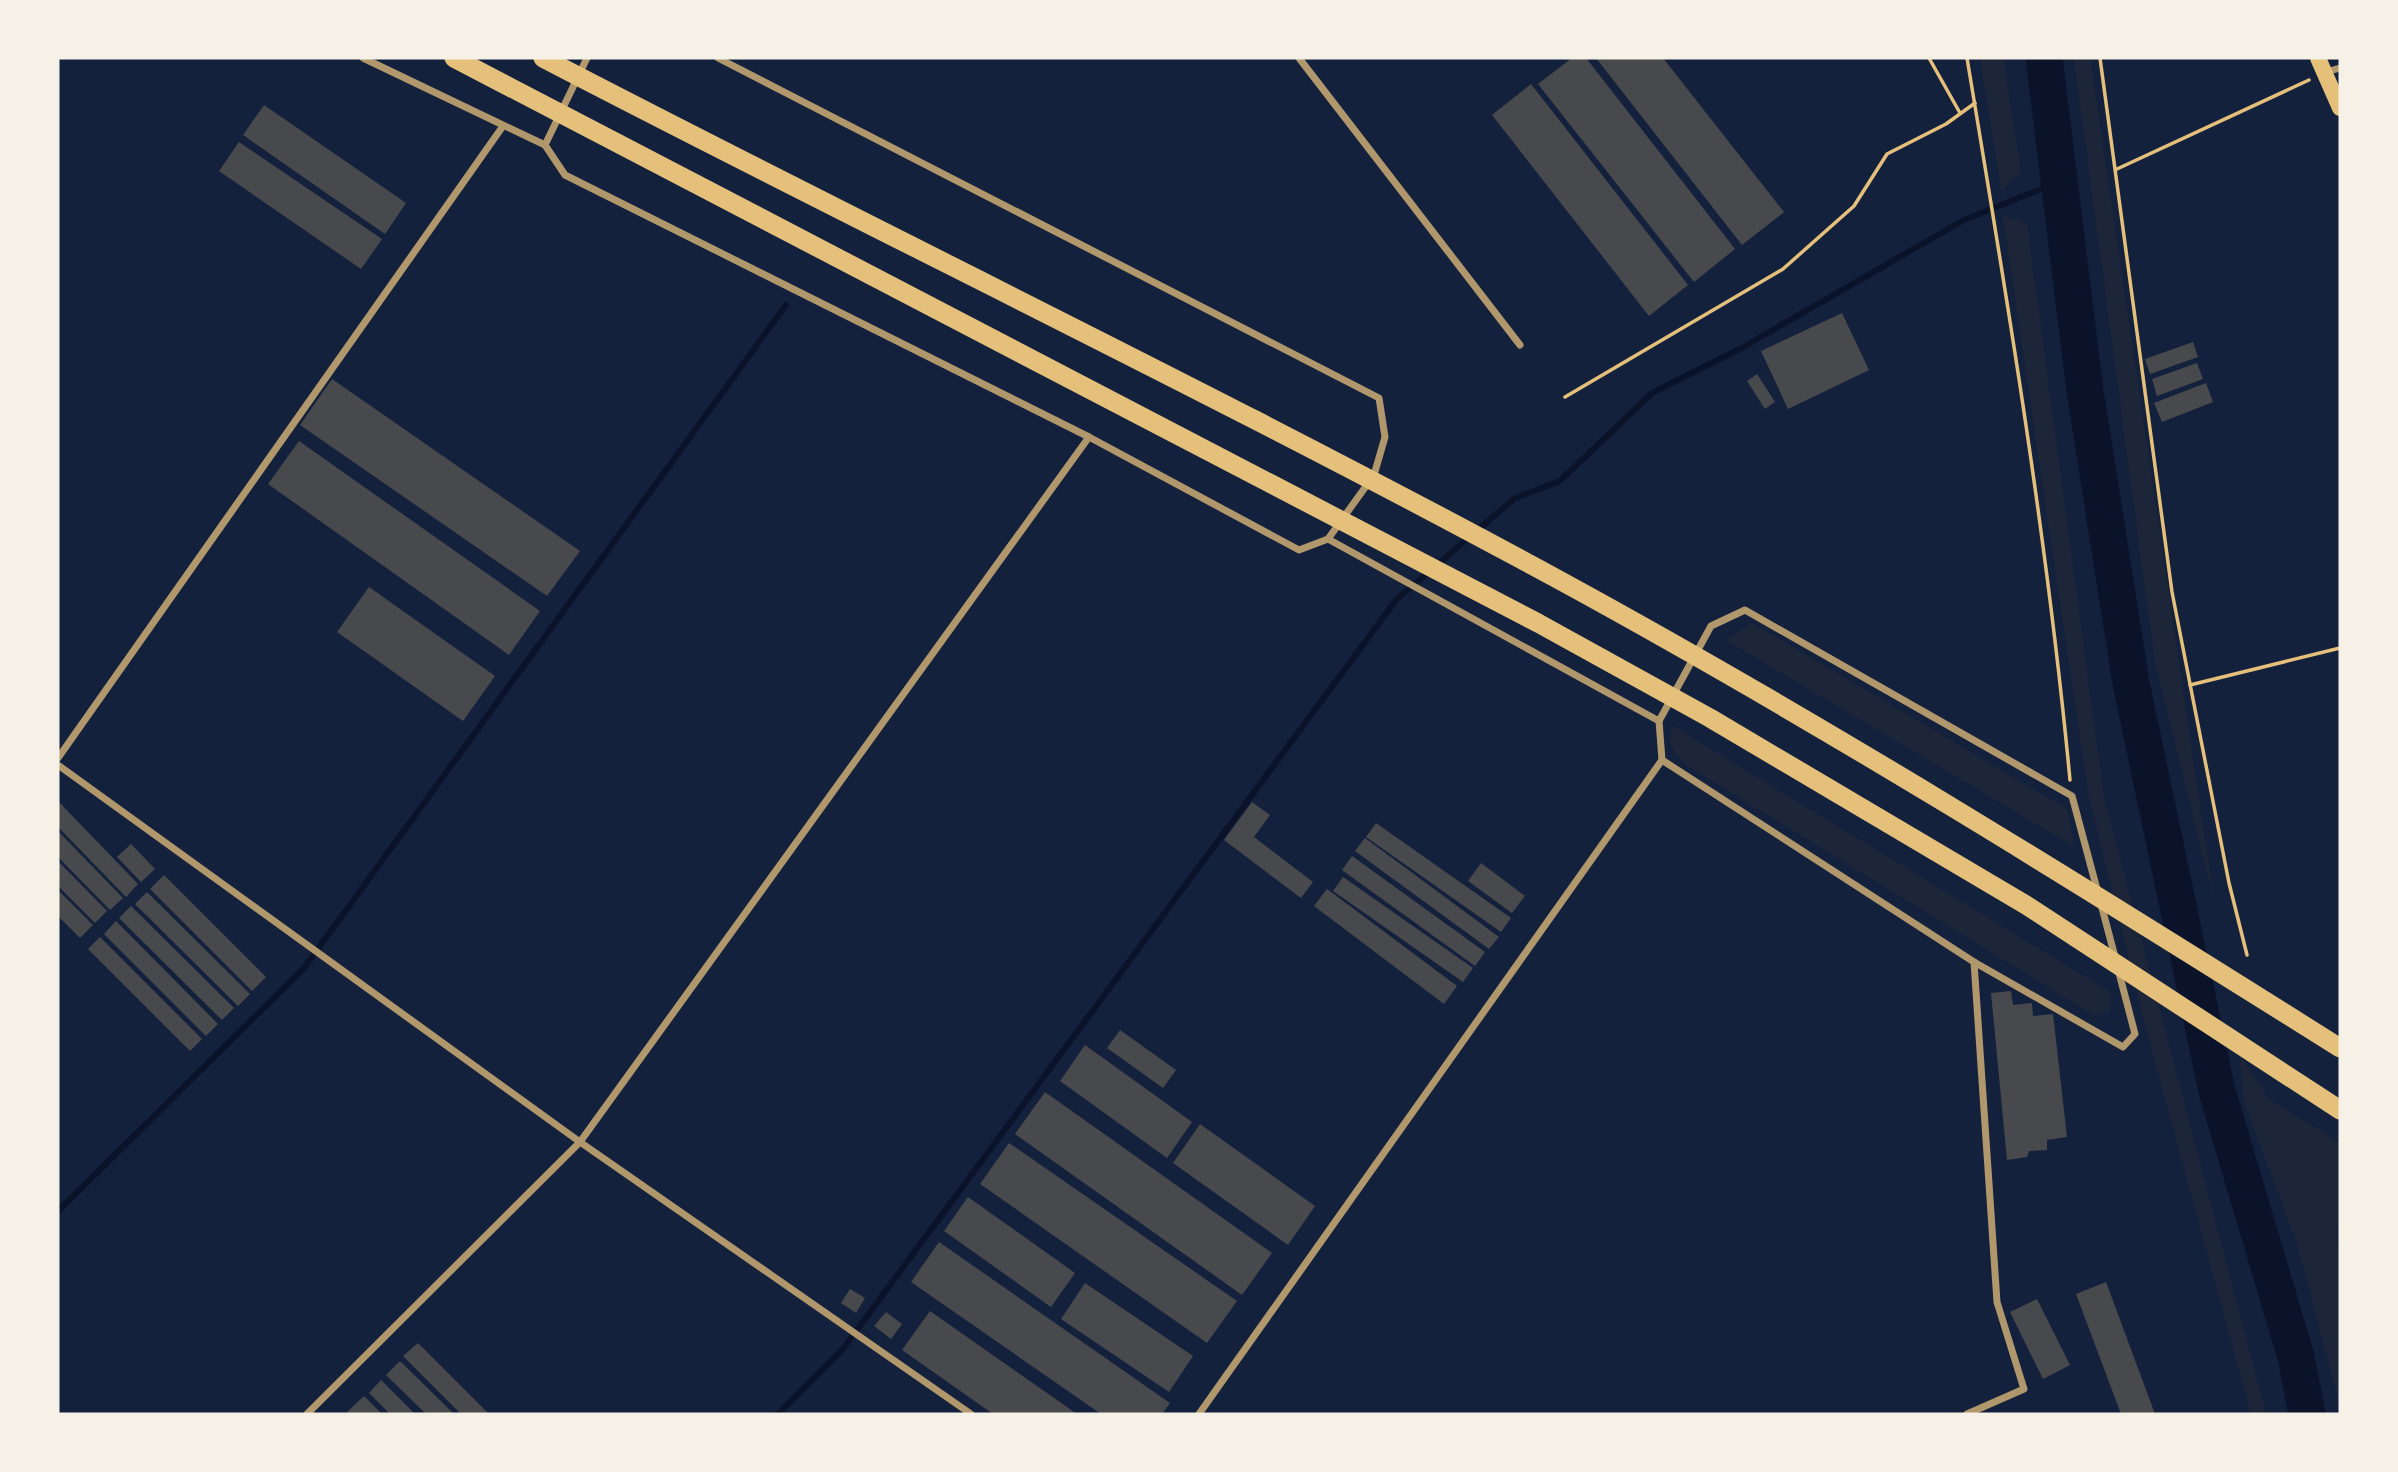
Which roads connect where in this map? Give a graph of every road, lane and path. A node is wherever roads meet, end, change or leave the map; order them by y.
1 (363, 58) edge
2 (386, 58) edge
3 (454, 58) edge
4 (542, 58) edge
5 (587, 58) edge
6 (718, 58) edge
7 (1299, 58) edge
8 (1929, 58) edge
9 (1967, 58) edge
10 (2100, 58) edge
11 (382, 66) junction
12 (2328, 66) edge
13 (1975, 103) junction
14 (2340, 108) edge
15 (1960, 113) junction
16 (503, 126) junction
17 (545, 145) junction
18 (2117, 169) junction
19 (1520, 345) dead end
20 (1565, 397) dead end
21 (1089, 437) junction
22 (1328, 540) junction
23 (2340, 648) edge
24 (2190, 685) junction
25 (1659, 721) junction
26 (58, 758) edge
27 (1662, 760) junction
28 (58, 765) edge
29 (2072, 796) junction
30 (2247, 955) dead end
31 (1974, 962) junction
32 (2340, 1048) edge
33 (2340, 1110) edge
34 (580, 1142) junction
35 (307, 1414) edge
36 (971, 1414) edge
37 (1199, 1414) edge
38 (1967, 1414) edge

1 - 11 street
2 - 11 street
3 - 33 highway
4 - 32 highway
5 - 17 street
6 - 22 street
7 - 19 street
8 - 15 path
9 - 13 path
10 - 18 path
11 - 16 street
12 - 14 main road
12 - 18 path
13 - 15 path
13 - 29 path
15 - 20 path
16 - 17 street
16 - 26 street
17 - 21 street
18 - 24 path
21 - 22 street
21 - 34 street
22 - 25 street
23 - 24 path
24 - 30 path
25 - 27 street
25 - 29 street
27 - 31 street
27 - 37 street
28 - 34 street
29 - 31 street
31 - 38 street
34 - 35 street
34 - 36 street

